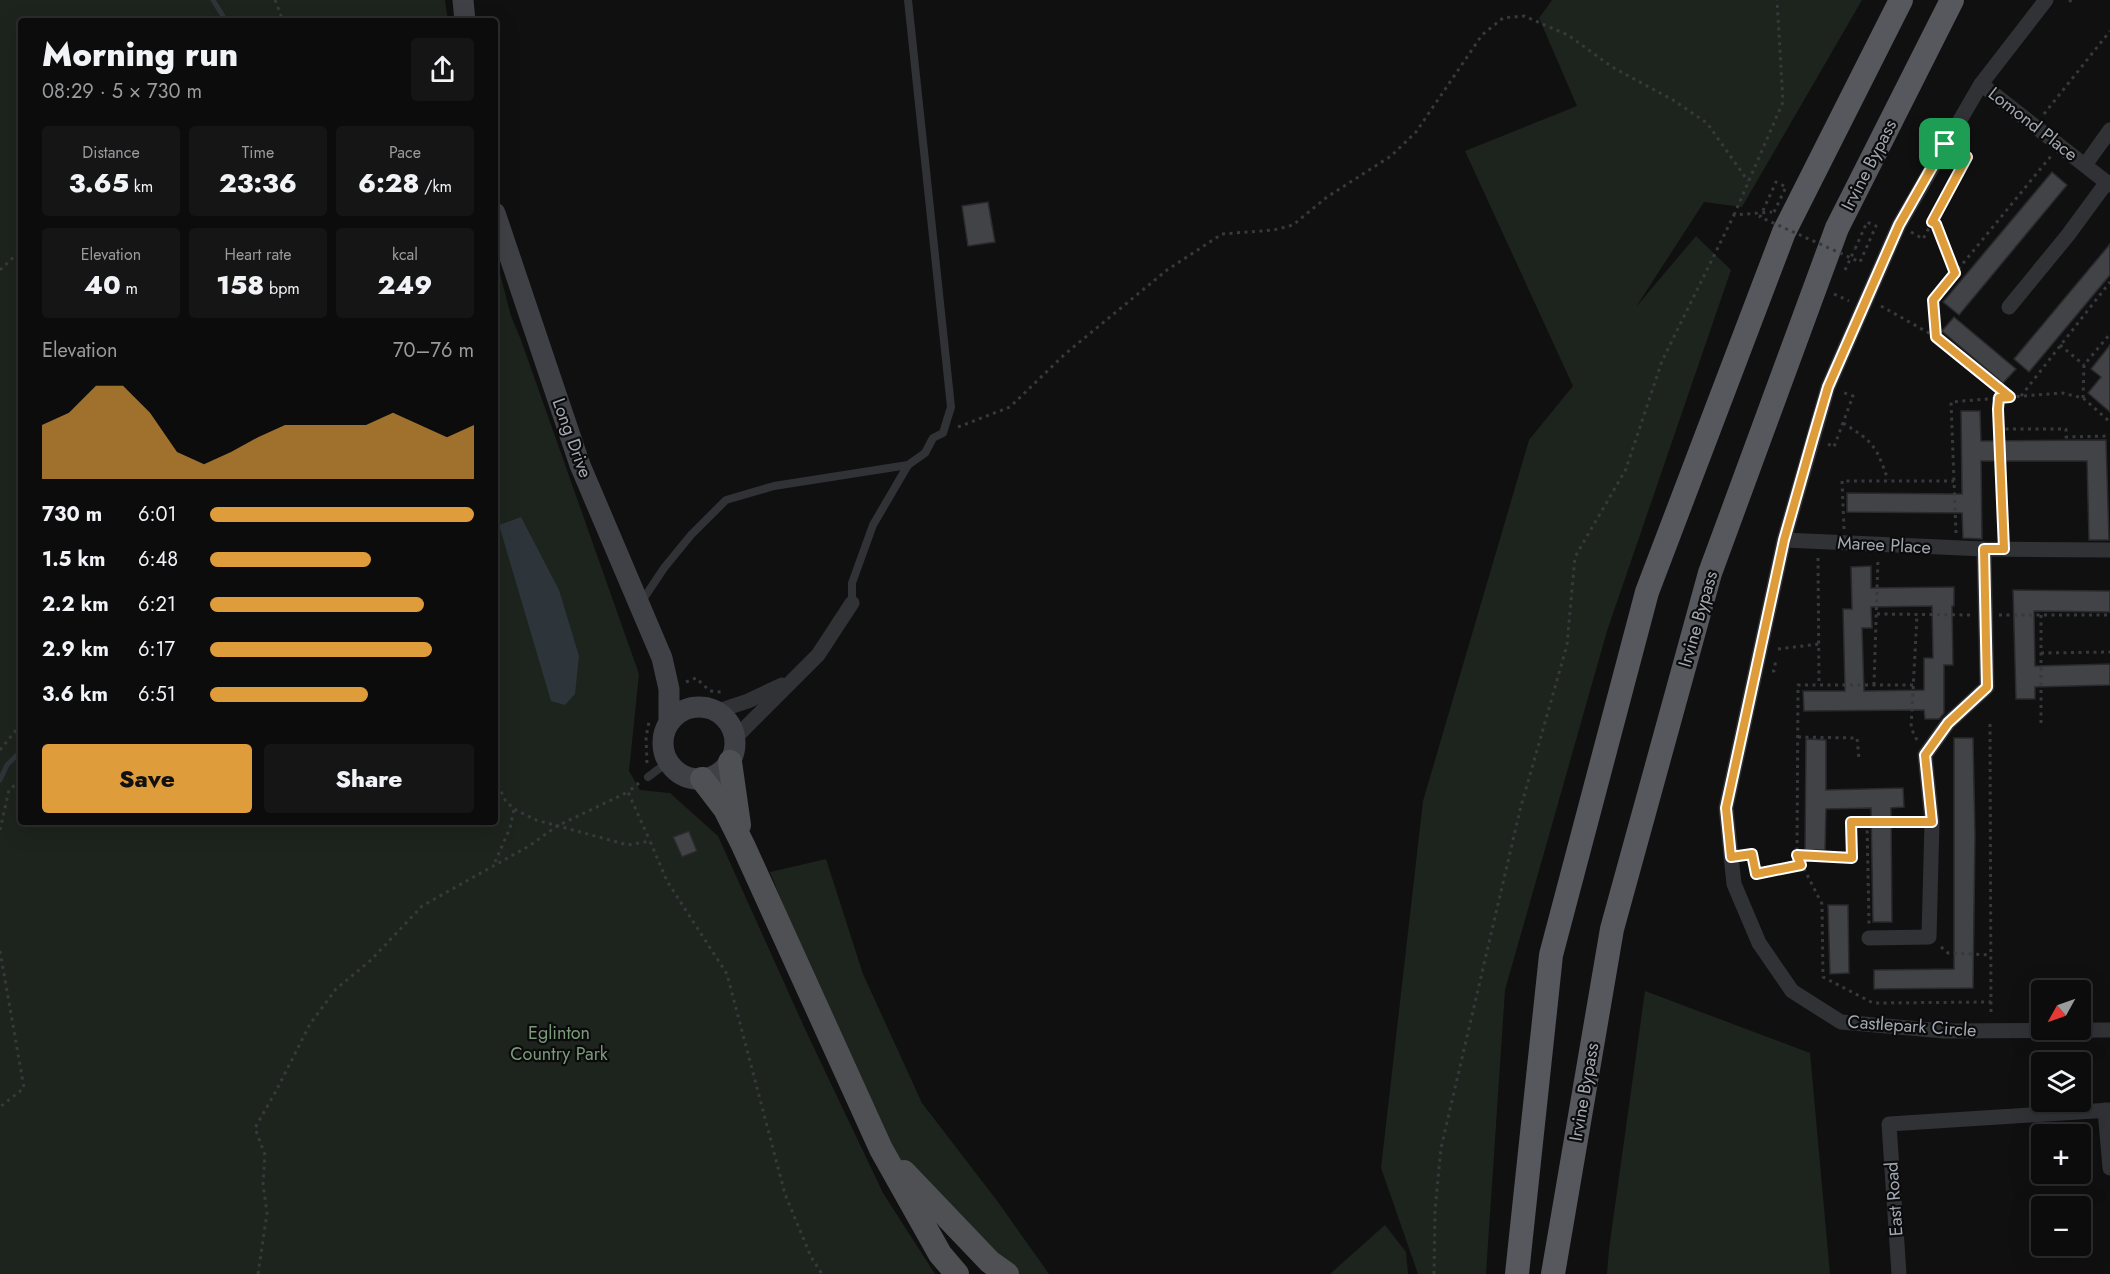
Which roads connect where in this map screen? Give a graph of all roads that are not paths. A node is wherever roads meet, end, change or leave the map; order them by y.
1 (462, 0) edge
2 (908, 0) edge
3 (1901, 0) edge
4 (1952, 0) edge
5 (2046, 0) edge
6 (465, 18) edge
7 (1981, 84) junction
8 (2110, 130) edge
9 (2085, 165) junction
10 (2108, 183) edge
11 (498, 222) edge
12 (2009, 307) dead end
13 (908, 465) junction
14 (1784, 540) junction
15 (1984, 549) junction
16 (2110, 550) edge
17 (852, 603) joint
18 (640, 605) junction
19 (662, 658) junction
20 (790, 681) junction
21 (710, 709) junction
22 (669, 722) junction
23 (735, 738) junction
24 (668, 762) junction
25 (730, 762) junction
26 (648, 777) dead end
27 (702, 779) junction
28 (743, 844) junction
29 (1869, 938) road end
30 (2110, 1030) edge
31 (2108, 1110) edge
32 (881, 1149) junction
33 (2110, 1168) edge
34 (957, 1274) edge
35 (1007, 1274) edge
36 (1516, 1274) edge
37 (1553, 1274) edge
38 (1899, 1274) edge

1 - 6 main road
2 - 13 lane
3 - 36 highway
4 - 37 highway, Irvine Bypass
5 - 7 street, Castlepark Circle
7 - 9 street, Lomond Place
7 - 14 street, Castlepark Circle
8 - 9 street, Lomond Place
9 - 10 street, Lomond Place
10 - 12 street, Lomond Place
11 - 18 main road, Long Drive
13 - 17 lane
13 - 18 lane
14 - 15 street, Maree Place
14 - 30 street, Castlepark Circle
15 - 16 street, Maree Place
15 - 29 street
17 - 20 street
18 - 19 main road, Long Drive
19 - 21 main road, Long Drive
19 - 22 main road, Long Drive
20 - 21 street
20 - 23 street
21 - 22 main road
21 - 23 main road
22 - 24 main road
23 - 25 main road
24 - 26 lane
24 - 27 main road
25 - 27 main road
25 - 28 main road
27 - 28 main road
28 - 32 main road
31 - 33 street
31 - 38 street, East Road
32 - 34 main road
32 - 35 main road

